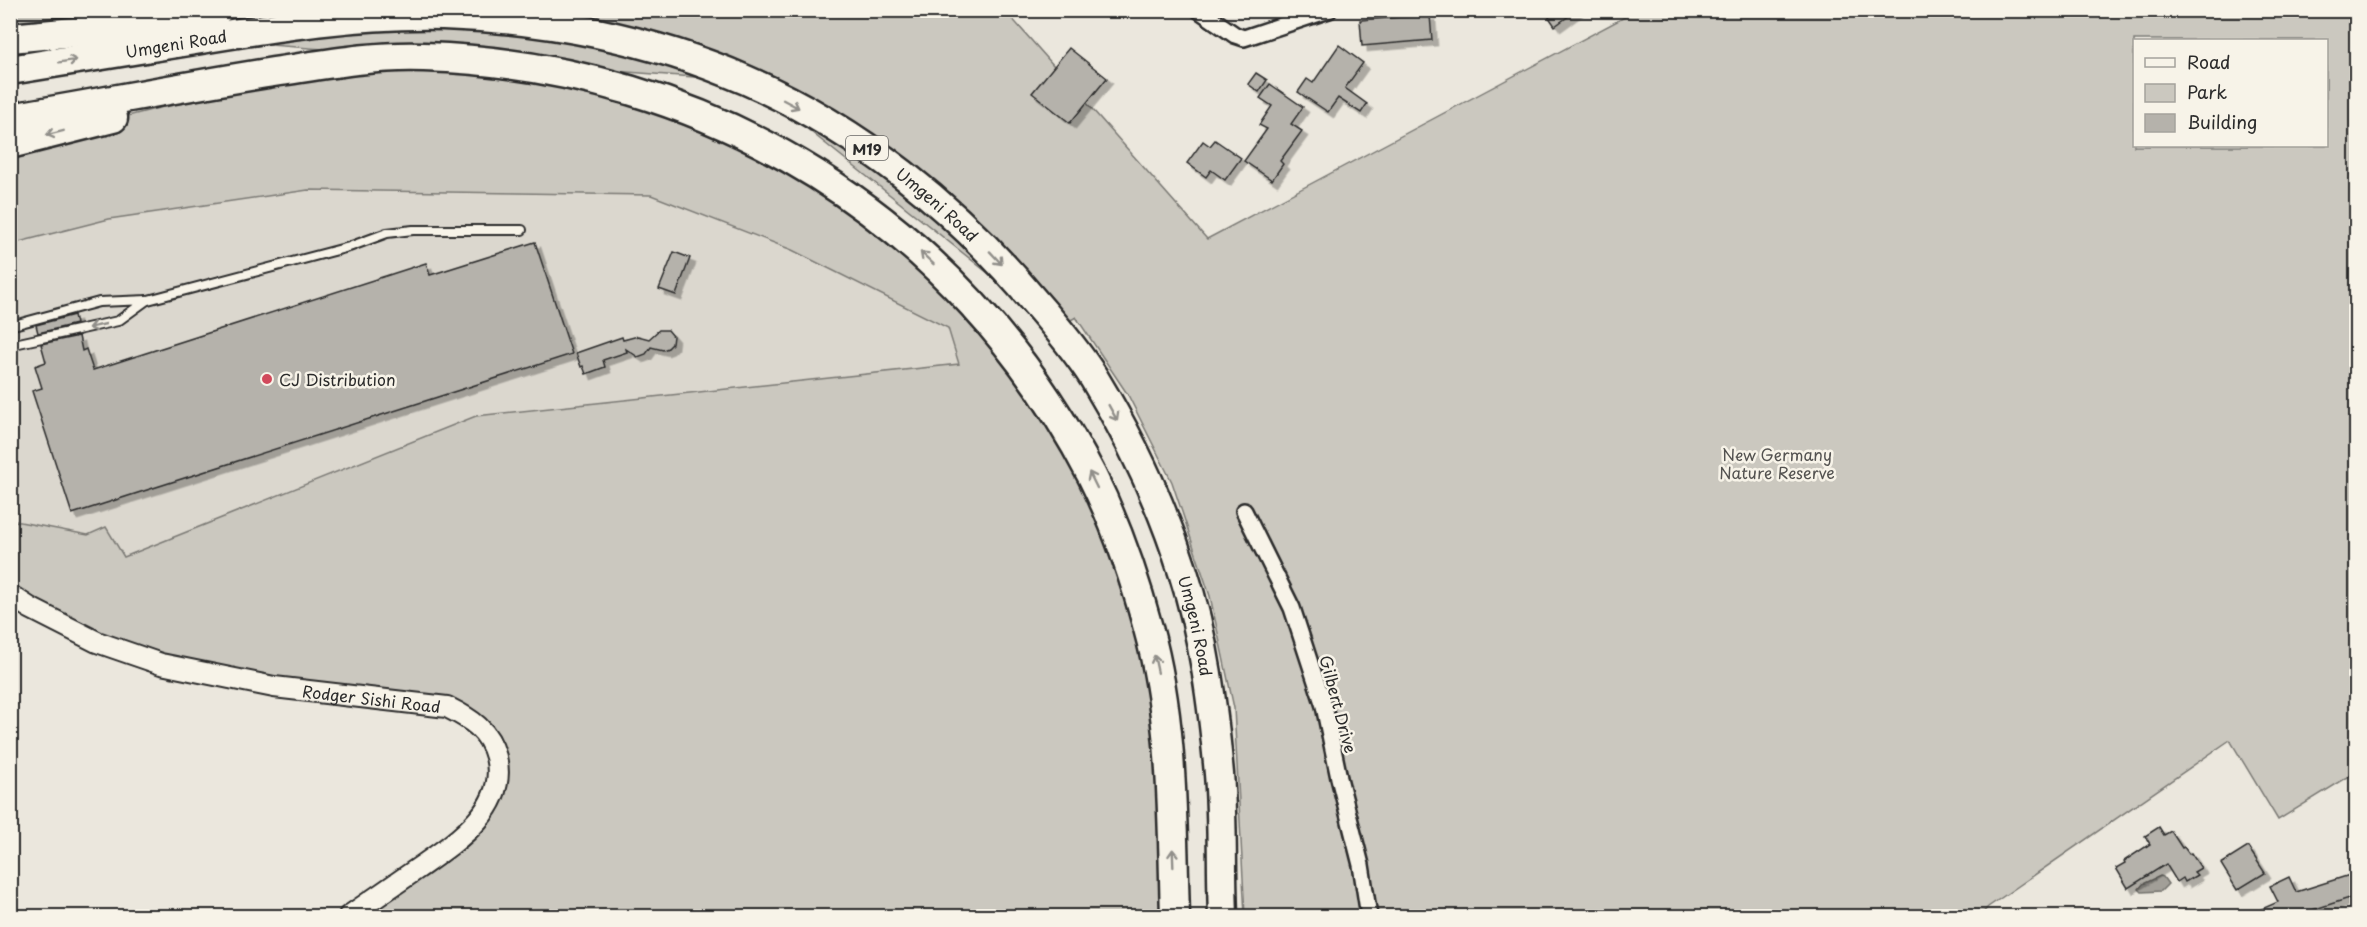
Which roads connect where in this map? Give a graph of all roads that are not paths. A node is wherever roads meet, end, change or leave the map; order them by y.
1 (218, 10) edge
2 (560, 10) edge
3 (1199, 10) edge
4 (1329, 10) edge
5 (10, 38) edge
6 (421, 57) junction
7 (10, 70) edge
8 (747, 81) junction
9 (10, 118) edge
10 (10, 144) edge
11 (522, 230) dead end
12 (148, 300) junction
13 (10, 326) edge
14 (10, 345) edge
15 (1244, 512) dead end
16 (10, 595) edge
17 (349, 916) edge
18 (1175, 916) edge
19 (1223, 916) edge
20 (1370, 916) edge

1 - 5 highway
2 - 8 highway
3 - 4 street
6 - 9 highway
6 -> 10 highway
18 -> 6 highway
7 -> 8 highway, Umgeni Road / M19
8 -> 19 highway, Umgeni Road / M19
11 - 12 lane
12 - 13 lane
12 -> 14 lane
15 - 20 street, Gilbert Drive
16 - 17 street, Rodger Sishi Road

